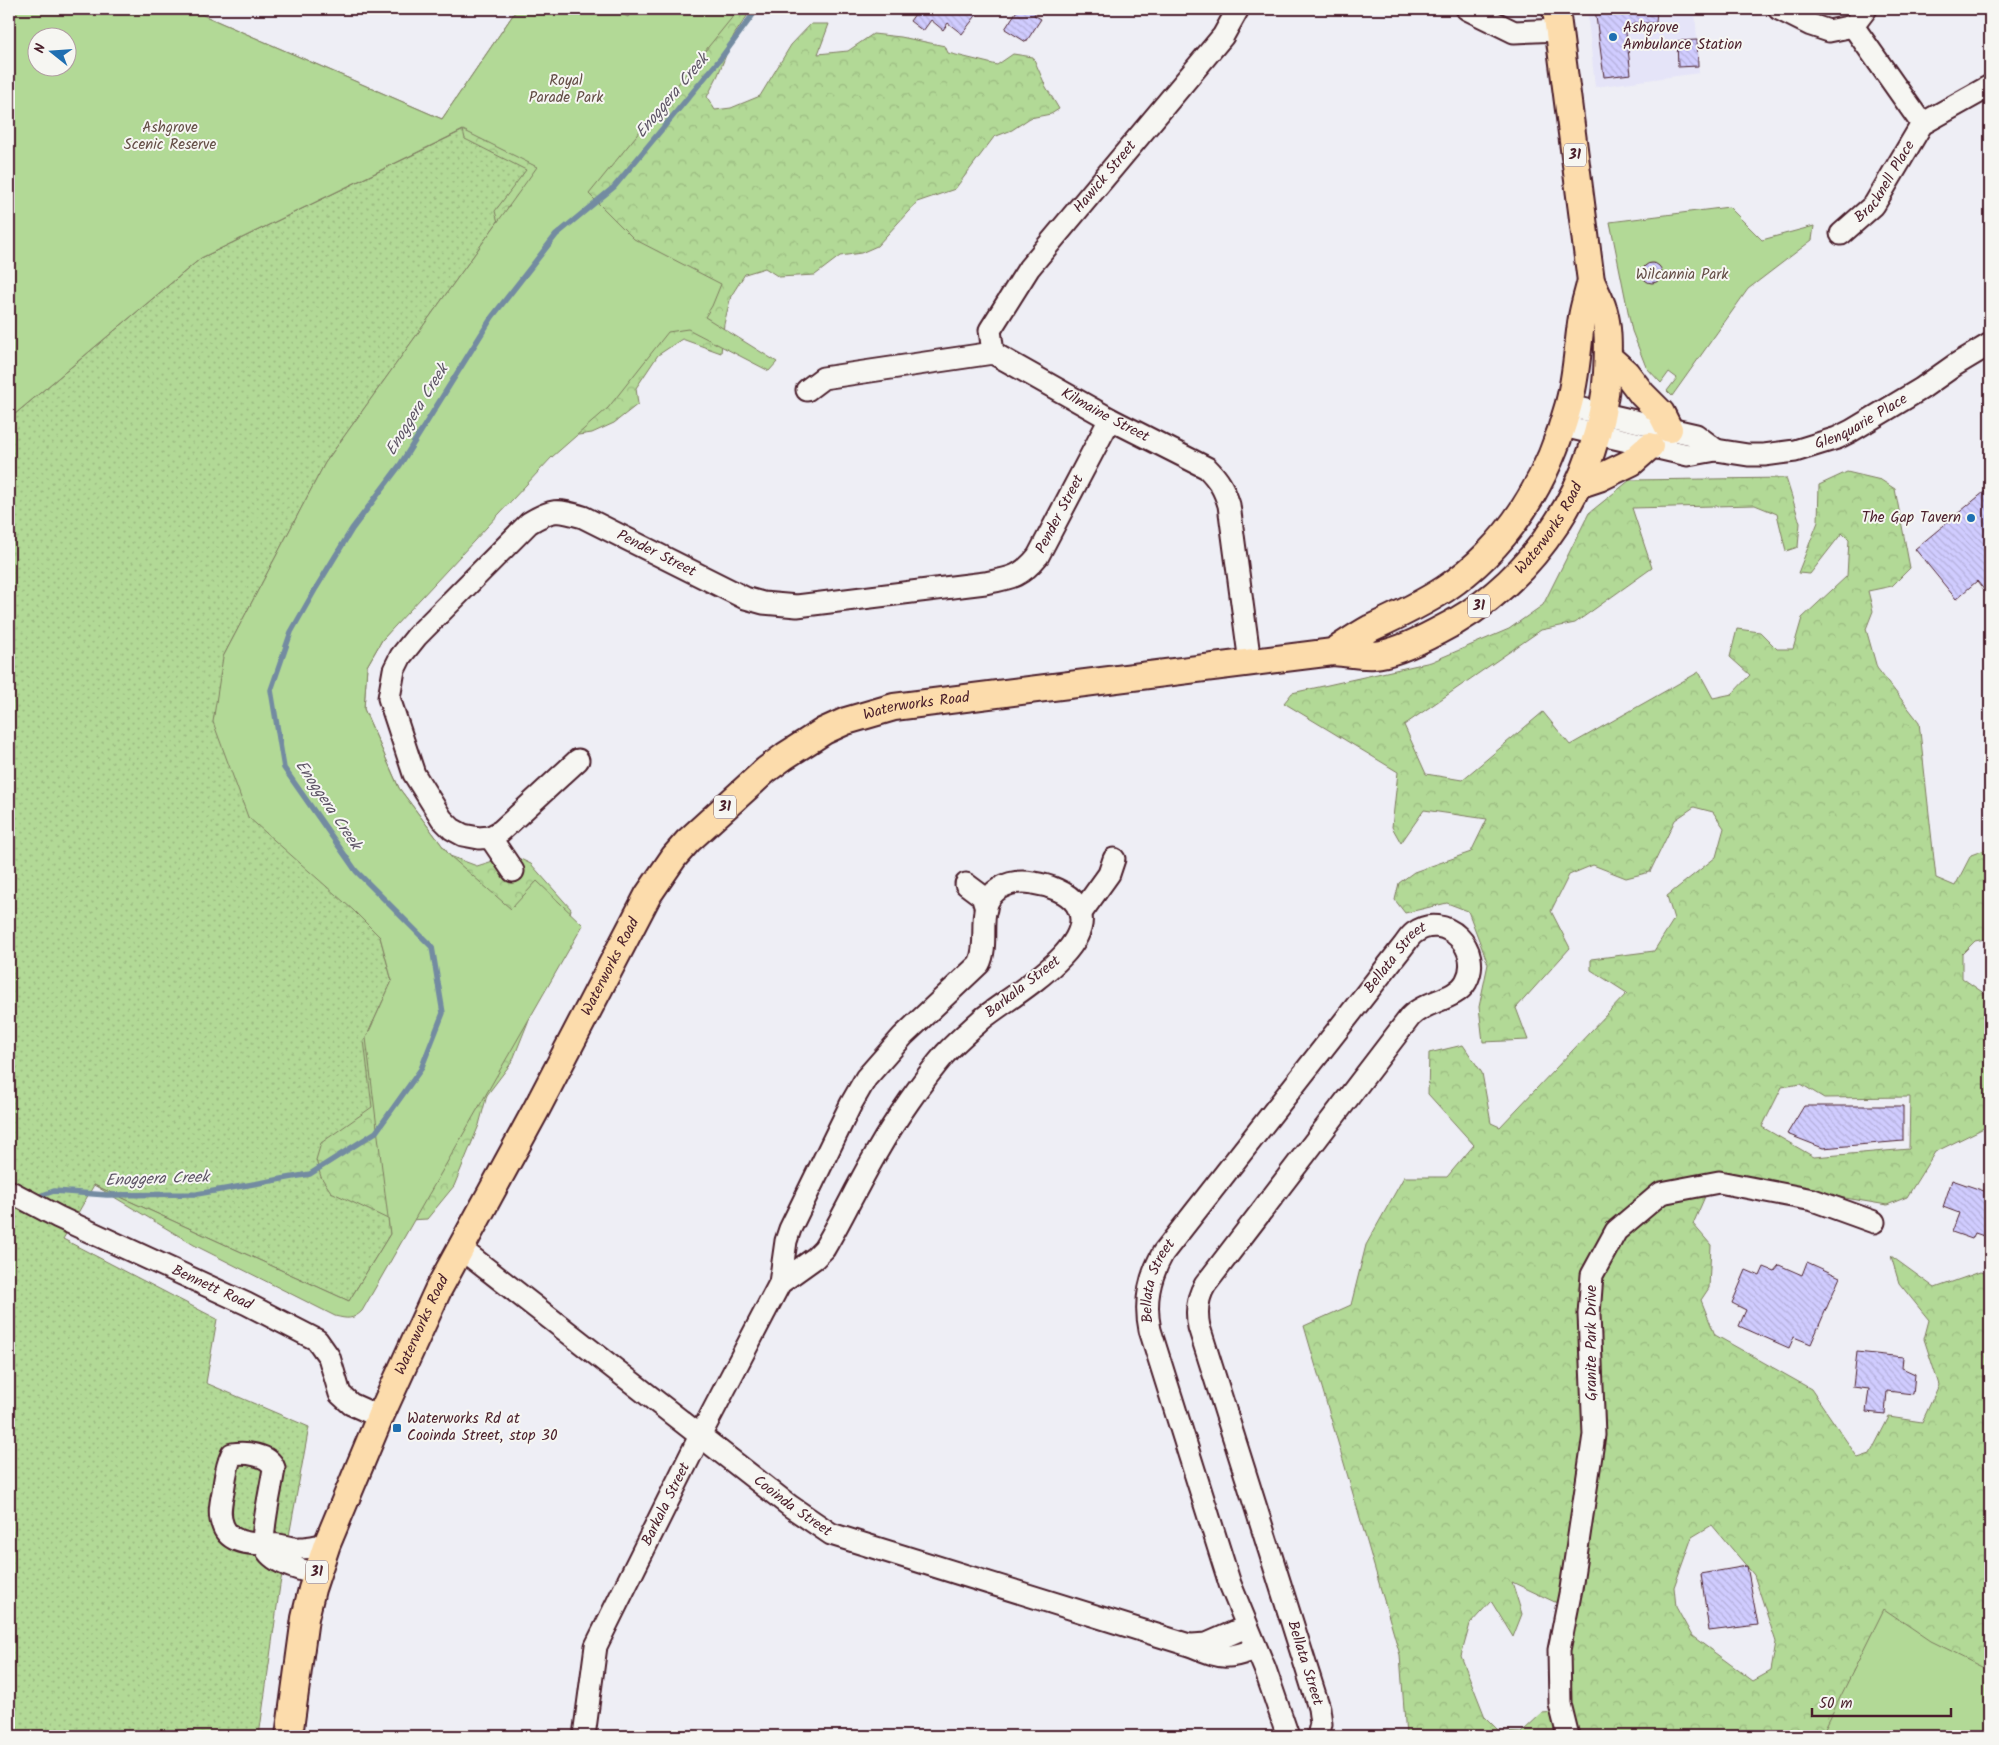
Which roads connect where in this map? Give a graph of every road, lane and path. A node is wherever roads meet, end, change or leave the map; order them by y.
1 (1238, 9) edge
2 (1467, 9) edge
3 (1779, 9) edge
4 (1866, 9) edge
5 (1557, 19) edge
6 (1853, 26) junction
7 (1990, 86) edge
8 (1922, 124) junction
9 (1841, 234) dead end
10 (1592, 280) junction
11 (1990, 344) edge
12 (993, 353) junction
13 (1608, 357) junction
14 (807, 390) dead end
15 (1566, 416) junction
16 (1110, 419) junction
17 (1599, 424) junction
18 (1660, 438) junction
19 (1578, 485) junction
20 (1333, 652) junction
21 (1250, 663) junction
22 (578, 760) dead end
23 (490, 838) junction
24 (1114, 859) dead end
25 (512, 870) dead end
26 (966, 884) dead end
27 (986, 909) junction
28 (1081, 913) junction
29 (9, 1191) edge
30 (1874, 1222) dead end
31 (460, 1248) junction
32 (780, 1283) junction
33 (380, 1417) junction
34 (700, 1436) junction
35 (327, 1544) junction
36 (316, 1574) junction
37 (1246, 1627) junction
38 (1189, 1644) junction
39 (1256, 1649) junction
40 (289, 1736) edge
41 (584, 1736) edge
42 (1288, 1736) edge
43 (1318, 1736) edge
44 (1568, 1736) edge

1 - 12 street, Hawick Street
2 - 5 street
3 - 6 street
4 - 6 street
5 - 10 main road, Waterworks Road / 31
6 - 8 street, Bracknell Place
7 - 8 street, Bracknell Place
8 - 9 street, Bracknell Place
10 - 13 main road, Waterworks Road / 31
10 - 15 main road, Waterworks Road / 31
11 - 18 street, Glenquarie Place
12 - 14 street
12 - 16 street, Kilmaine Street
13 - 17 main road, Waterworks Road / 31
13 - 18 main road
15 - 17 street, Glenquarie Place
15 - 20 main road, Waterworks Road / 31
16 - 21 street, Kilmaine Street
16 - 23 street, Pender Street
17 - 18 street, Glenquarie Place
17 - 19 main road, Waterworks Road / 31
18 - 19 main road
19 - 20 main road, Waterworks Road / 31
20 - 21 main road, Waterworks Road / 31
21 - 31 main road, Waterworks Road / 31
22 - 23 street
23 - 25 street
24 - 28 street
26 - 27 street
27 - 28 street, Barkala Street
27 - 32 street, Barkala Street
28 - 32 street, Barkala Street
29 - 33 street, Bennett Road
30 - 44 street, Granite Park Drive
31 - 33 main road, Waterworks Road / 31
31 - 34 street, Cooinda Street
32 - 34 street, Barkala Street
33 - 35 main road, Waterworks Road / 31
34 - 38 street, Cooinda Street
34 - 41 street, Barkala Street
35 - 36 main road, Waterworks Road / 31
35 - 36 street
36 - 40 main road, Waterworks Road / 31
37 - 38 street, Cooinda Street
37 - 39 street, Bellata Street
37 - 43 street, Bellata Street
38 - 39 street, Cooinda Street
39 - 42 street, Bellata Street

